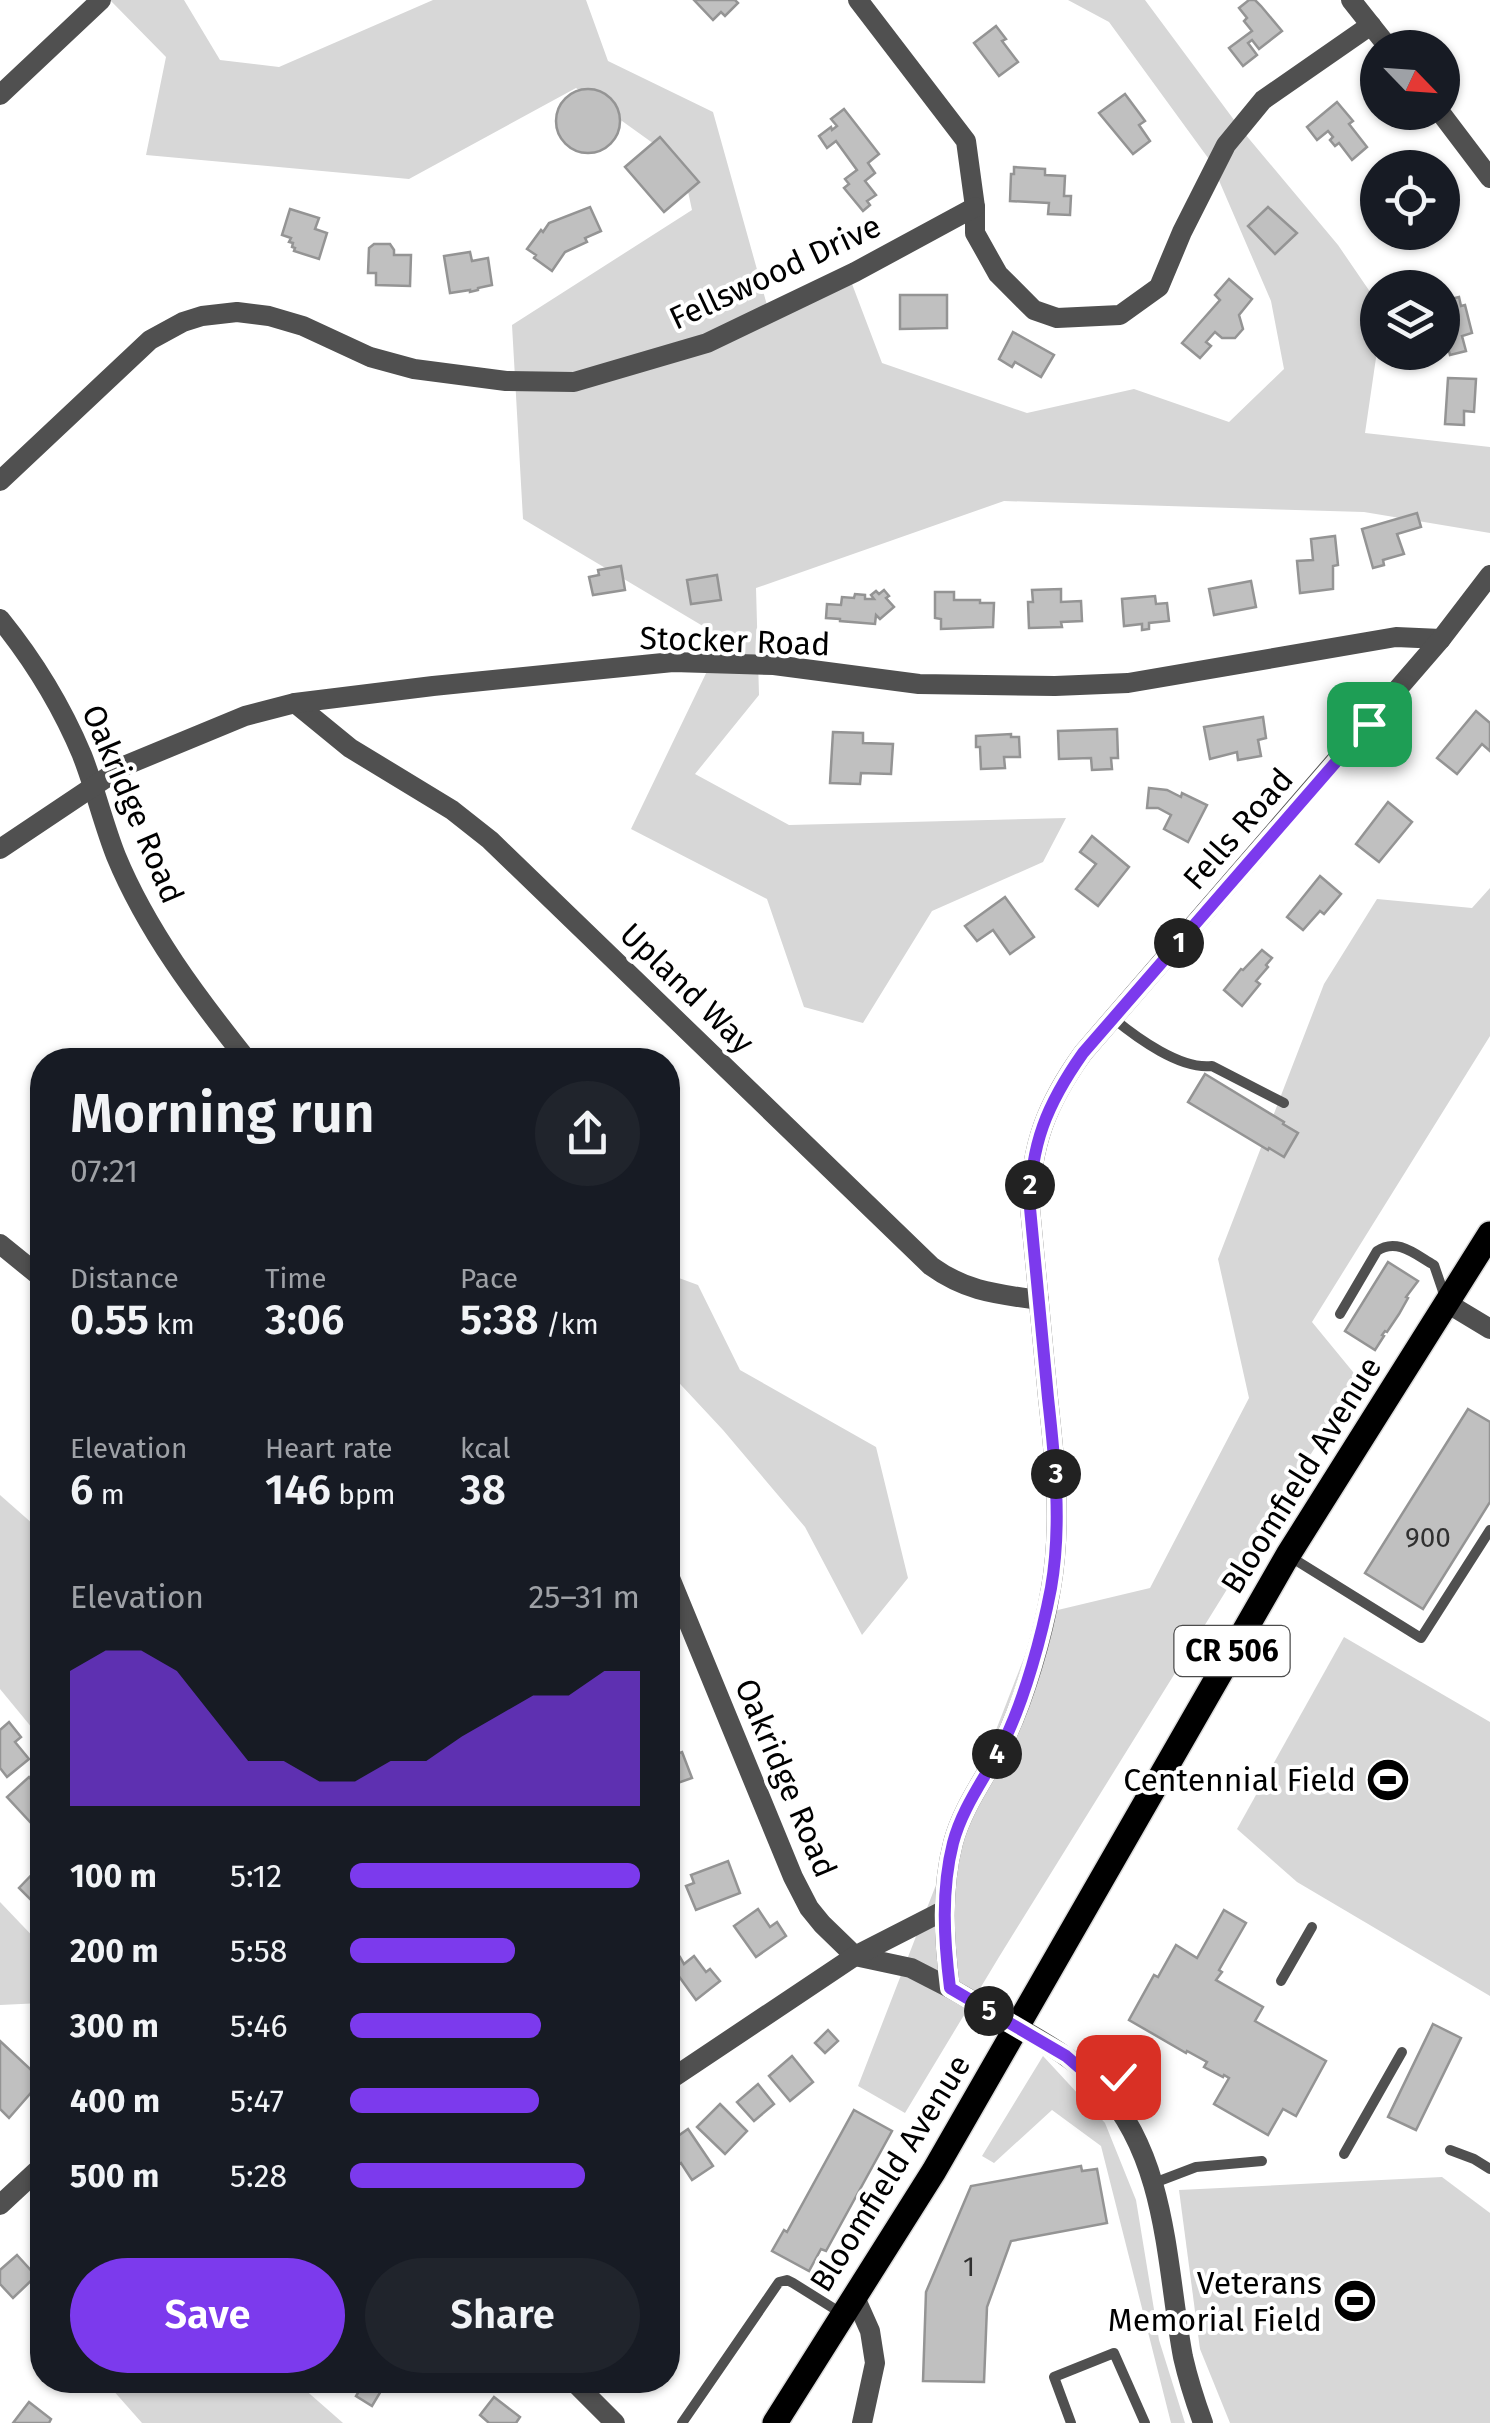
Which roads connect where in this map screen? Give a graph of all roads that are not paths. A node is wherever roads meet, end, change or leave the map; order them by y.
1 (101, 0) edge
2 (858, 0) edge
3 (1351, 0) edge
4 (1371, 25) junction
5 (1375, 30) edge
6 (0, 95) edge
7 (1454, 130) edge
8 (1490, 178) edge
9 (975, 207) junction
10 (0, 481) edge
11 (1487, 584) edge
12 (0, 618) edge
13 (1441, 639) junction
14 (295, 703) junction
15 (93, 787) junction
16 (0, 850) edge
17 (1114, 1019) junction
18 (238, 1048) edge
19 (1284, 1103) dead end
20 (1490, 1234) edge
21 (0, 1244) edge
22 (30, 1268) edge
23 (1039, 1300) junction
24 (1447, 1302) junction
25 (1340, 1314) dead end
26 (1490, 1329) edge
27 (1490, 1530) edge
28 (1288, 1555) junction
29 (680, 1602) edge
30 (945, 1910) junction
31 (1312, 1927) dead end
32 (854, 1956) junction
33 (1281, 1981) dead end
34 (950, 1988) junction
35 (1016, 2026) junction
36 (1402, 2052) dead end
37 (1144, 2054) dead end
38 (680, 2073) edge
39 (1103, 2088) junction
40 (1450, 2150) dead end
41 (1344, 2154) dead end
42 (1262, 2161) dead end
43 (1490, 2169) edge
44 (30, 2177) edge
45 (1154, 2184) junction
46 (0, 2205) edge
47 (848, 2304) junction
48 (585, 2393) edge
49 (616, 2423) edge
50 (682, 2423) edge
51 (775, 2423) edge
52 (862, 2423) edge
53 (1070, 2423) edge
54 (1145, 2423) edge
55 (1203, 2423) edge

1 - 6 street
2 - 9 street
3 - 4 street
4 - 5 street
4 - 9 street
7 - 8 street
9 - 10 street, Fellswood Drive
11 - 13 street, Fells Road
12 - 15 street, Oakridge Road
13 - 14 street, Stocker Road
13 - 17 street, Fells Road
14 - 15 street, Stocker Road
14 - 23 street, Upland Way
15 - 16 street, Stocker Road
15 - 18 street, Oakridge Road
17 - 19 lane
17 - 23 street, Fells Road
20 - 24 main road, Bloomfield Avenue / CR 506
21 - 22 street
23 - 30 street, Fells Road
24 - 25 lane
24 - 26 street
24 - 28 main road, Bloomfield Avenue / CR 506
27 - 28 lane
28 - 35 main road, Bloomfield Avenue / CR 506
29 - 32 street, Oakridge Road
30 - 32 street
30 - 34 street, Fells Road
31 - 33 lane
32 - 34 street
32 - 38 street
34 - 35 street
35 - 39 street
35 - 47 main road, Bloomfield Avenue / CR 506
36 - 41 lane
37 - 39 lane
39 - 45 street
40 - 43 lane
42 - 45 lane
44 - 46 street
45 - 55 street
47 - 50 lane
47 - 51 main road, Bloomfield Avenue / CR 506
47 - 52 street
48 - 49 street
53 - 54 lane

